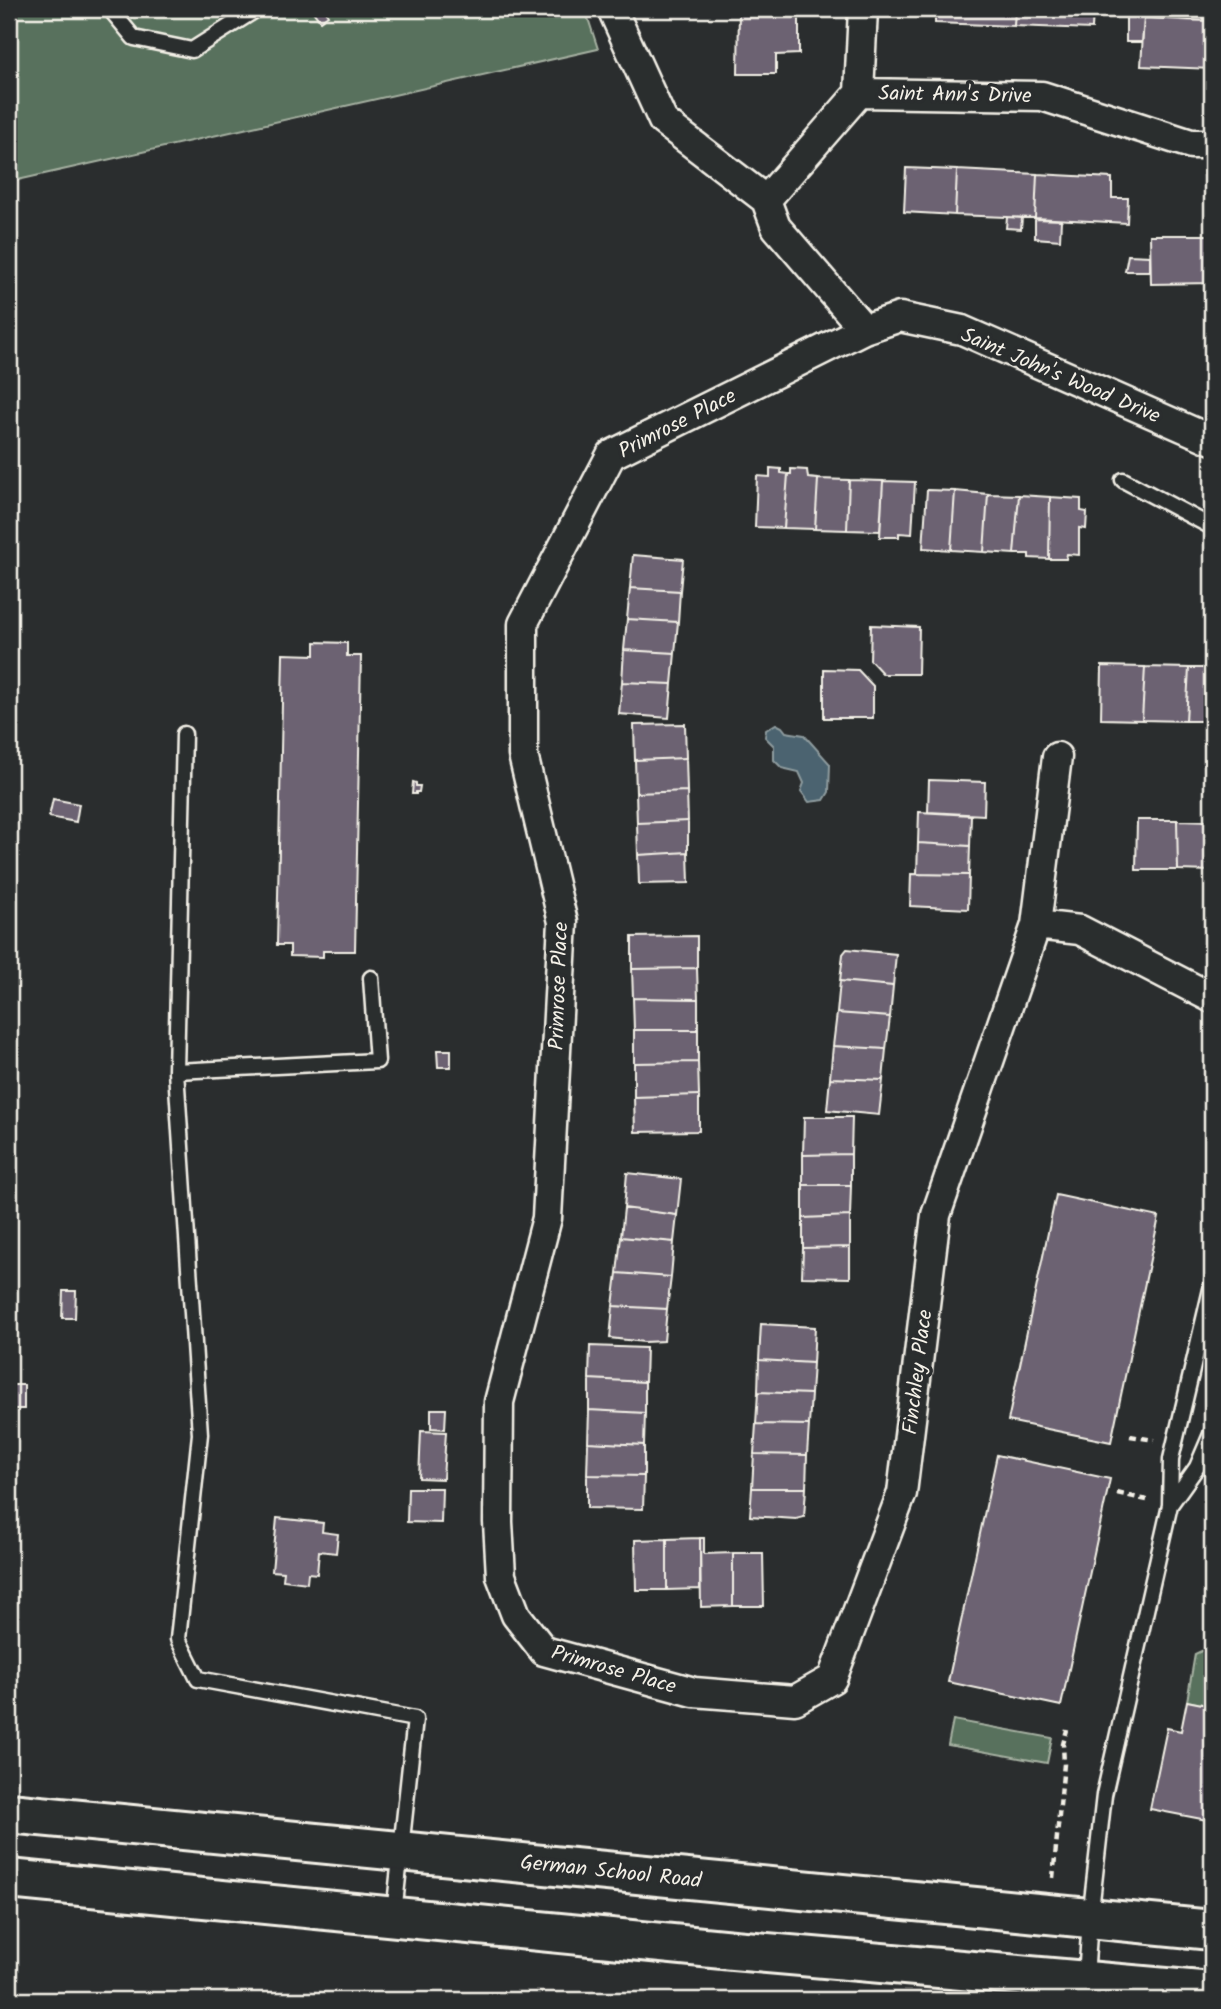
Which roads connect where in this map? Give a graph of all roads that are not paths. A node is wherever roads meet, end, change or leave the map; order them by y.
1 (110, 9) edge
2 (257, 9) edge
3 (612, 9) edge
4 (863, 9) edge
5 (859, 93) junction
6 (1212, 144) edge
7 (766, 200) junction
8 (864, 329) junction
9 (1212, 440) edge
10 (1123, 480) dead end
11 (1212, 527) edge
12 (184, 734) dead end
13 (1057, 757) dead end
14 (1036, 925) junction
15 (371, 978) dead end
16 (1212, 998) edge
17 (177, 1071) junction
18 (1212, 1285) edge
19 (1212, 1432) edge
20 (1170, 1505) junction
21 (694, 1692) joint
22 (9, 1813) edge
23 (402, 1851) junction
24 (9, 1879) edge
25 (394, 1916) junction
26 (1090, 1919) junction
27 (1212, 1930) edge
28 (1075, 1982) junction
29 (1133, 1992) edge
30 (1212, 1992) edge

1 - 2 lane
3 - 7 street
4 - 5 street
5 - 6 street, Saint Ann's Drive
5 - 7 street
7 - 8 street
8 - 9 street, Saint John's Wood Drive
8 - 21 street, Primrose Place
10 - 11 lane
12 - 17 lane
13 - 14 street, Finchley Place
14 - 16 street
14 - 21 street, Finchley Place
15 - 17 lane
17 - 23 lane
18 - 20 lane
19 - 20 lane
20 - 26 lane
22 - 23 street, German School Road
23 - 25 lane
23 - 26 street, German School Road
24 - 25 street
25 - 28 street
26 - 27 street, German School Road
26 - 28 lane
28 - 29 street
29 - 30 street

